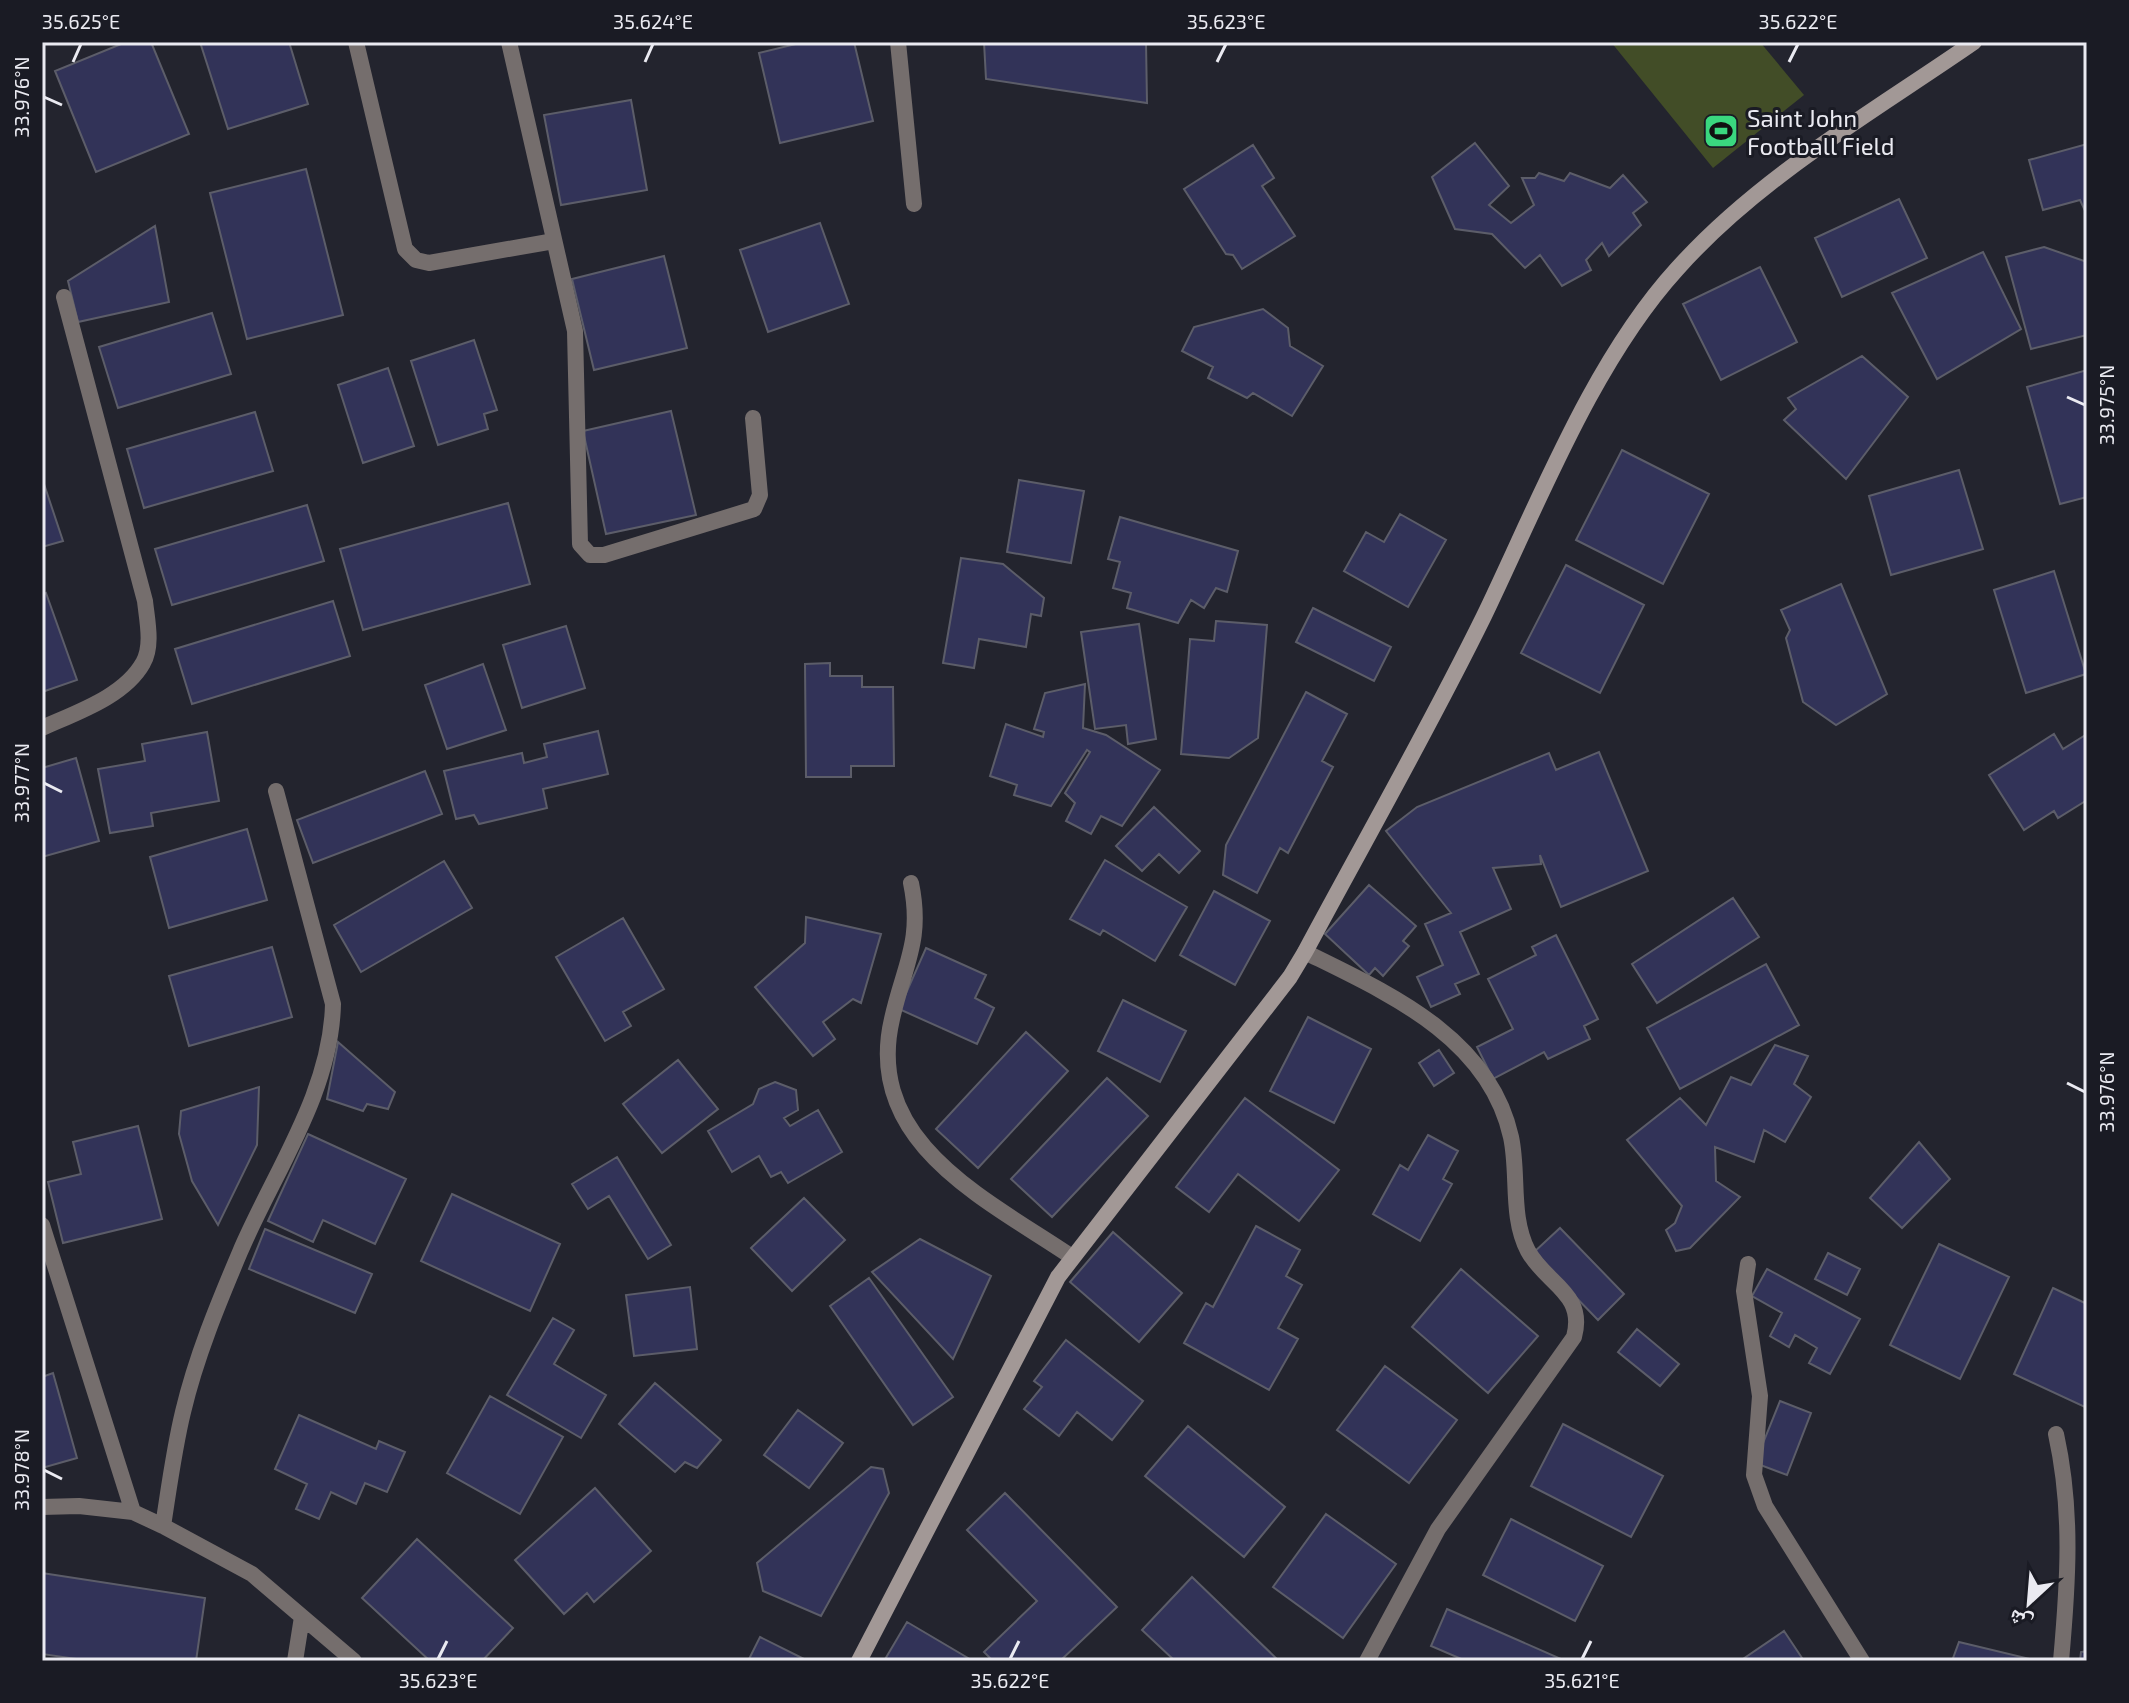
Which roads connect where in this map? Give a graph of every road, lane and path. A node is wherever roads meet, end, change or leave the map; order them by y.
1 (356, 42) edge
2 (509, 42) edge
3 (898, 42) edge
4 (1974, 42) edge
5 (914, 204) dead end
6 (554, 241) junction
7 (64, 297) dead end
8 (753, 418) dead end
9 (42, 728) edge
10 (276, 791) dead end
11 (911, 883) dead end
12 (1305, 952) junction
13 (42, 1225) edge
14 (1072, 1257) junction
15 (1748, 1264) dead end
16 (2056, 1434) dead end
17 (42, 1507) edge
18 (133, 1512) junction
19 (163, 1526) junction
20 (302, 1617) junction
21 (295, 1661) edge
22 (354, 1661) edge
23 (859, 1661) edge
24 (1367, 1661) edge
25 (1862, 1661) edge
26 (2061, 1661) edge

1 - 6 street
2 - 6 street
3 - 5 street
4 - 12 main road
6 - 8 street
7 - 9 street
10 - 19 street
11 - 14 street
12 - 14 main road
12 - 24 street
13 - 18 street
14 - 23 main road
15 - 25 street
16 - 26 street
17 - 18 street
18 - 19 street
19 - 20 street
20 - 21 street
20 - 22 street

